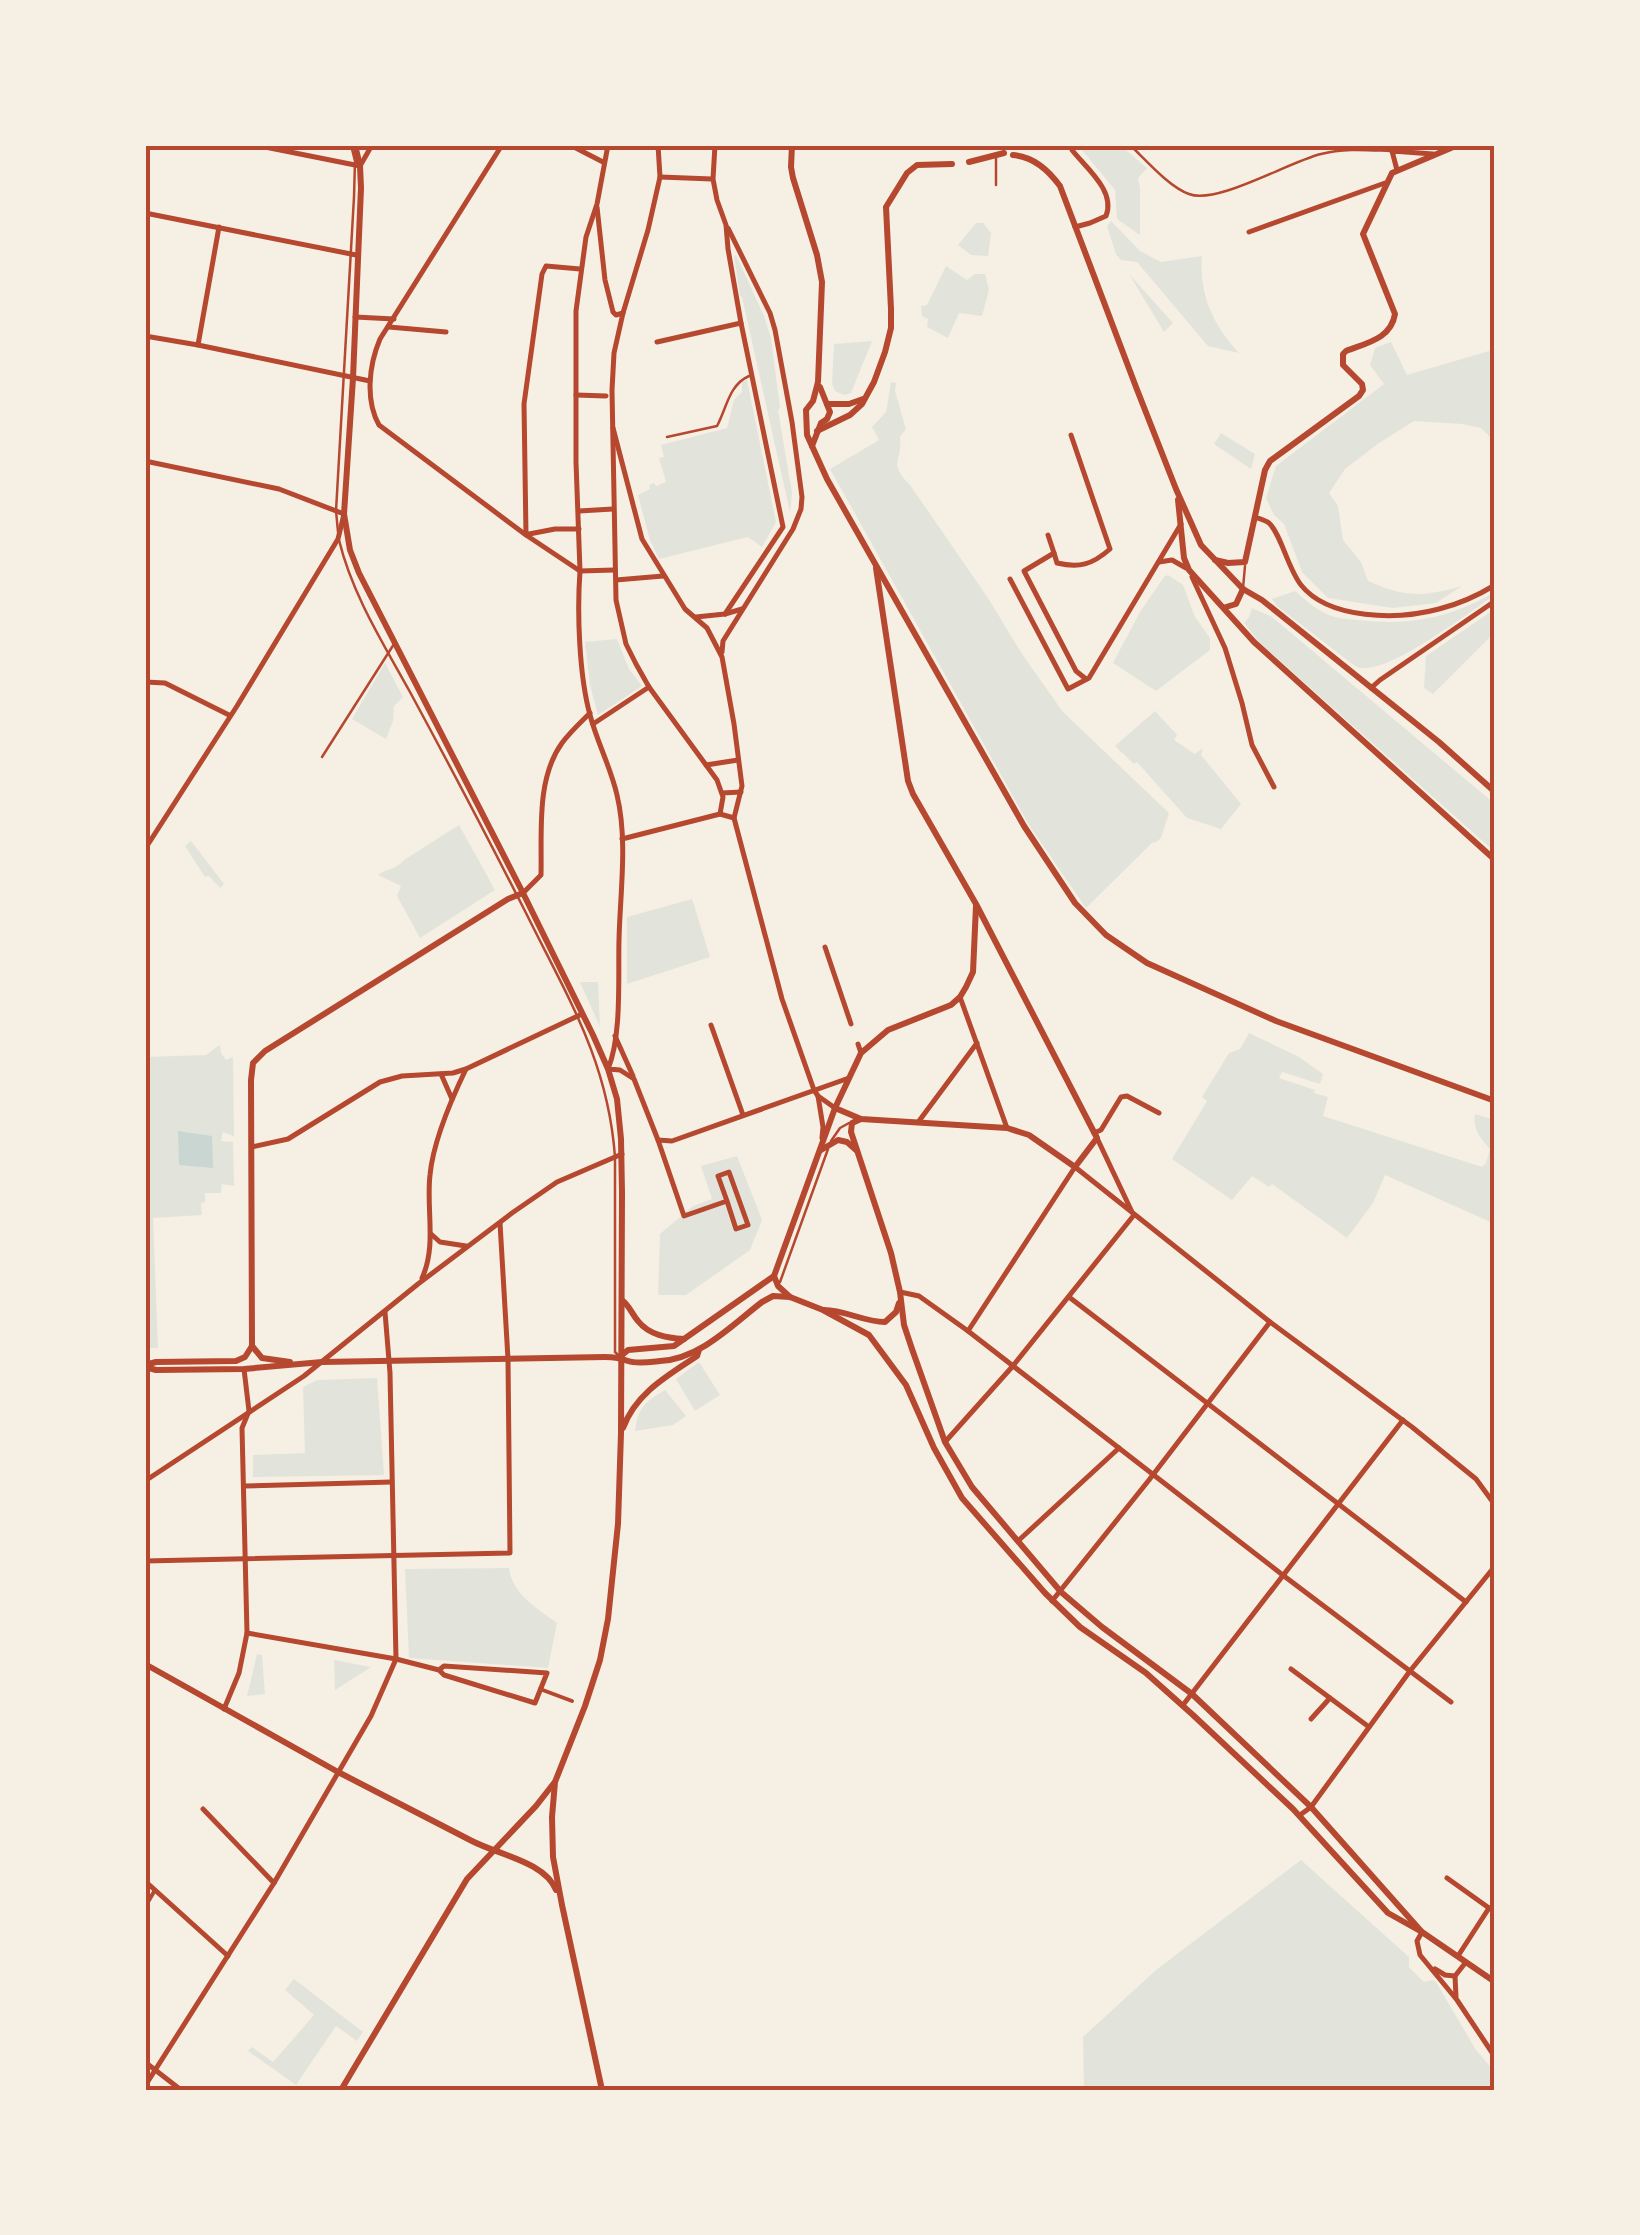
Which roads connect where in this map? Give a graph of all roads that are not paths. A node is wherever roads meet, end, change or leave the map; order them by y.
1 (255, 145) edge
2 (353, 145) edge
3 (372, 145) edge
4 (502, 145) edge
5 (570, 145) edge
6 (608, 145) edge
7 (658, 145) edge
8 (715, 145) edge
9 (792, 145) edge
10 (1071, 145) edge
11 (1130, 145) edge
12 (1458, 145) edge
13 (1392, 150) junction
14 (1002, 152) edge
15 (1436, 154) junction
16 (604, 162) junction
17 (969, 162) dead end
18 (952, 164) dead end
19 (358, 166) junction
20 (1397, 170) junction
21 (660, 177) junction
22 (712, 179) junction
23 (1386, 183) junction
24 (996, 186) dead end
25 (597, 204) junction
26 (145, 213) edge
27 (726, 226) junction
28 (220, 227) junction
29 (1076, 227) junction
30 (1248, 232) dead end
31 (353, 255) junction
32 (580, 269) junction
33 (623, 313) junction
34 (355, 318) junction
35 (394, 319) junction
36 (741, 322) junction
37 (388, 326) junction
38 (446, 332) dead end
39 (145, 336) edge
40 (657, 342) dead end
41 (198, 345) junction
42 (752, 375) junction
43 (343, 376) junction
44 (353, 378) junction
45 (370, 381) junction
46 (818, 382) junction
47 (822, 392) junction
48 (576, 395) junction
49 (606, 396) dead end
50 (864, 398) junction
51 (813, 401) junction
52 (826, 404) junction
53 (849, 404) junction
54 (806, 416) junction
55 (792, 422) junction
56 (819, 427) junction
57 (613, 428) junction
58 (1071, 435) dead end
59 (667, 437) dead end
60 (811, 448) junction
61 (145, 461) edge
62 (1176, 489) junction
63 (613, 510) junction
64 (579, 511) junction
65 (340, 513) junction
66 (1255, 517) junction
67 (1182, 524) junction
68 (579, 529) junction
69 (1048, 534) dead end
70 (526, 535) junction
71 (338, 539) junction
72 (1184, 540) junction
73 (1169, 545) junction
74 (1202, 545) junction
75 (1054, 553) junction
76 (1214, 560) junction
77 (875, 561) junction
78 (1246, 562) junction
79 (1156, 563) junction
80 (614, 570) junction
81 (1189, 570) junction
82 (580, 571) junction
83 (663, 576) junction
84 (614, 580) junction
85 (1010, 580) dead end
86 (1495, 584) edge
87 (1243, 589) junction
88 (1495, 601) edge
89 (900, 606) junction
90 (1224, 607) junction
91 (880, 608) junction
92 (742, 610) junction
93 (1209, 613) junction
94 (725, 614) junction
95 (696, 617) junction
96 (394, 643) junction
97 (388, 652) junction
98 (722, 657) junction
99 (1086, 679) junction
100 (145, 682) edge
101 (649, 687) junction
102 (1371, 688) junction
103 (590, 713) junction
104 (230, 716) junction
105 (593, 724) junction
106 (322, 757) dead end
107 (738, 760) junction
108 (706, 764) junction
109 (1274, 787) dead end
110 (741, 792) junction
111 (1495, 792) edge
112 (722, 793) junction
113 (720, 814) junction
114 (734, 818) junction
115 (622, 839) junction
116 (145, 849) edge
117 (1495, 860) edge
118 (520, 894) junction
119 (976, 904) junction
120 (995, 944) junction
121 (826, 947) dead end
122 (974, 950) junction
123 (960, 996) junction
124 (580, 1015) junction
125 (851, 1024) dead end
126 (711, 1026) dead end
127 (615, 1035) junction
128 (977, 1042) junction
129 (858, 1044) dead end
130 (862, 1054) junction
131 (466, 1069) junction
132 (608, 1069) junction
133 (441, 1073) junction
134 (849, 1078) junction
135 (634, 1079) junction
136 (816, 1093) junction
137 (452, 1099) junction
138 (1495, 1100) edge
139 (835, 1108) junction
140 (1159, 1113) dead end
141 (743, 1116) junction
142 (861, 1119) junction
143 (919, 1121) junction
144 (852, 1123) junction
145 (1007, 1128) junction
146 (1096, 1136) junction
147 (658, 1140) junction
148 (252, 1147) junction
149 (825, 1148) junction
150 (857, 1151) junction
151 (618, 1155) junction
152 (1075, 1167) junction
153 (727, 1201) junction
154 (1134, 1215) junction
155 (500, 1223) junction
156 (430, 1230) junction
157 (469, 1246) junction
158 (774, 1276) junction
159 (418, 1284) junction
160 (778, 1286) junction
161 (900, 1294) junction
162 (1070, 1297) junction
163 (790, 1298) junction
164 (622, 1300) junction
165 (762, 1302) junction
166 (823, 1310) junction
167 (385, 1312) junction
168 (1270, 1322) junction
169 (968, 1331) junction
170 (684, 1339) junction
171 (252, 1346) junction
172 (699, 1350) junction
173 (620, 1357) junction
174 (508, 1359) junction
175 (389, 1361) junction
176 (322, 1362) junction
177 (296, 1363) junction
178 (145, 1366) edge
179 (1012, 1367) junction
180 (244, 1369) junction
181 (1207, 1403) junction
182 (249, 1411) junction
183 (1403, 1420) junction
184 (621, 1434) junction
185 (945, 1442) junction
186 (1119, 1448) junction
187 (1153, 1474) junction
188 (145, 1481) edge
189 (392, 1482) junction
190 (244, 1486) junction
191 (1339, 1505) junction
192 (1495, 1505) edge
193 (1018, 1541) junction
194 (394, 1554) junction
195 (246, 1559) junction
196 (145, 1561) edge
197 (1495, 1566) edge
198 (1284, 1576) junction
199 (1062, 1592) junction
200 (1052, 1600) junction
201 (1466, 1602) junction
202 (247, 1632) junction
203 (396, 1659) junction
204 (145, 1664) edge
205 (1291, 1669) dead end
206 (440, 1670) junction
207 (1410, 1672) junction
208 (540, 1689) junction
209 (1192, 1694) junction
210 (1330, 1698) junction
211 (572, 1700) dead end
212 (1451, 1702) dead end
213 (1183, 1706) junction
214 (224, 1709) junction
215 (1311, 1719) dead end
216 (1369, 1727) junction
217 (338, 1772) junction
218 (555, 1782) junction
219 (1311, 1808) junction
220 (203, 1809) dead end
221 (1300, 1816) junction
222 (493, 1852) junction
223 (1447, 1878) dead end
224 (145, 1881) edge
225 (274, 1883) junction
226 (156, 1890) junction
227 (562, 1905) junction
228 (145, 1907) edge
229 (1492, 1910) edge
230 (1422, 1932) junction
231 (228, 1956) junction
232 (1458, 1956) junction
233 (1466, 1962) junction
234 (1429, 1965) junction
235 (1455, 1976) junction
236 (1495, 1982) edge
237 (1457, 2000) junction
238 (1495, 2057) edge
239 (145, 2062) edge
240 (156, 2070) junction
241 (145, 2086) edge
242 (181, 2090) edge
243 (342, 2090) edge
244 (602, 2090) edge

1 - 19 street
2 - 19 street
3 - 19 street
4 - 35 street
5 - 16 street
6 - 16 street
7 - 21 street
8 - 22 street
9 - 46 street
10 - 29 street
11 - 13 lane
12 - 15 street
13 - 15 street
13 - 20 street
14 - 17 street
14 - 24 lane
14 - 29 street
15 - 20 street
16 - 25 street
18 - 50 street
19 - 31 street
20 - 23 street
21 - 22 street
21 - 33 street
22 - 27 street
23 - 30 street
23 - 66 street
25 - 32 street
25 - 33 street
26 - 28 street
27 - 36 street
27 - 55 street
28 - 31 street
28 - 41 street
29 - 62 street
31 - 34 street
31 - 43 lane
32 - 48 street
32 - 70 street
33 - 57 street
34 - 35 street
34 - 44 street
35 - 37 street
36 - 40 street
36 - 42 street
37 - 38 street
37 - 45 street
39 - 41 street
41 - 43 street
42 - 59 lane
42 - 94 street
43 - 44 street
43 - 65 lane
44 - 45 street
44 - 65 street
45 - 70 street
46 - 47 street
46 - 51 street
47 - 52 street
47 - 53 street
48 - 49 street
48 - 64 street
50 - 53 street
50 - 56 street
51 - 52 street
51 - 54 street
52 - 53 street
52 - 56 street
54 - 55 street
54 - 56 street
54 - 60 street
55 - 92 street
56 - 60 street
57 - 63 street
57 - 83 street
58 - 75 street
60 - 77 street
61 - 65 street
62 - 67 street
62 - 74 street
63 - 64 street
63 - 80 street
64 - 68 street
65 - 71 street
65 - 96 street
66 - 78 street
66 - 86 street
67 - 72 street
67 - 73 street
68 - 70 street
68 - 82 street
69 - 75 street
70 - 82 street
71 - 97 lane
71 - 104 street
72 - 73 street
72 - 74 street
72 - 81 street
73 - 79 street
74 - 76 street
75 - 99 street
76 - 78 street
76 - 87 street
77 - 89 street
77 - 91 street
78 - 87 lane
79 - 81 street
79 - 99 street
80 - 82 street
80 - 84 street
81 - 90 street
81 - 93 street
82 - 103 street
83 - 84 street
83 - 95 street
84 - 101 street
85 - 99 street
87 - 90 street
87 - 102 street
88 - 102 street
89 - 91 street
89 - 138 street
90 - 93 street
90 - 117 street
91 - 119 street
92 - 94 street
92 - 98 street
93 - 109 street
94 - 95 street
95 - 98 street
96 - 97 lane
96 - 118 street
97 - 106 lane
97 - 118 lane
98 - 107 street
100 - 104 street
101 - 105 street
101 - 108 street
102 - 111 street
103 - 105 street
103 - 118 street
104 - 116 street
105 - 115 street
107 - 108 street
107 - 110 street
108 - 112 street
110 - 112 street
110 - 114 street
112 - 113 street
113 - 114 street
113 - 115 street
114 - 136 street
115 - 127 street
118 - 124 street
118 - 148 street
119 - 120 street
119 - 122 street
120 - 122 street
120 - 146 street
121 - 125 street
122 - 123 street
123 - 128 street
123 - 130 street
124 - 131 street
124 - 132 street
124 - 151 lane
126 - 141 street
127 - 132 street
127 - 135 street
128 - 143 street
128 - 145 street
129 - 130 street
130 - 134 street
131 - 133 street
131 - 137 street
132 - 135 street
132 - 151 street
133 - 137 street
133 - 148 street
134 - 136 street
134 - 139 street
135 - 147 street
136 - 139 street
136 - 141 street
136 - 149 street
137 - 156 street
139 - 142 street
139 - 149 street
140 - 146 street
141 - 147 street
142 - 143 street
142 - 144 street
143 - 145 street
144 - 149 lane
144 - 150 street
145 - 152 street
146 - 152 street
146 - 154 street
147 - 153 street
148 - 171 street
149 - 150 street
149 - 158 street
149 - 160 lane
150 - 161 street
151 - 155 street
151 - 164 street
151 - 173 lane
152 - 154 street
152 - 169 street
153 - 153 street
154 - 162 street
154 - 168 street
155 - 157 street
155 - 174 street
156 - 157 street
156 - 159 street
157 - 159 street
158 - 160 street
158 - 170 street
159 - 167 street
160 - 163 street
160 - 165 lane
161 - 166 street
161 - 169 street
161 - 185 street
162 - 179 street
162 - 181 street
163 - 165 street
163 - 166 street
164 - 170 street
164 - 173 street
165 - 172 street
166 - 200 street
167 - 175 street
167 - 176 street
168 - 181 street
168 - 183 street
169 - 179 street
170 - 173 street
171 - 177 street
171 - 178 street
172 - 173 street
172 - 184 street
173 - 174 street
173 - 184 street
174 - 175 street
174 - 194 street
175 - 176 street
175 - 189 street
176 - 177 street
176 - 182 street
177 - 180 street
178 - 180 street
179 - 185 street
179 - 186 street
180 - 182 street
181 - 187 street
181 - 191 street
182 - 188 street
182 - 190 street
183 - 191 street
183 - 192 street
184 - 218 street
185 - 193 street
186 - 187 street
186 - 193 street
187 - 198 street
187 - 199 street
189 - 190 street
189 - 194 street
190 - 195 street
191 - 198 street
191 - 201 street
193 - 199 street
194 - 195 street
194 - 203 street
195 - 196 street
195 - 202 street
197 - 201 street
198 - 207 street
198 - 209 street
199 - 200 street
199 - 209 street
200 - 213 street
201 - 207 street
202 - 203 street
202 - 214 street
203 - 206 street
203 - 217 street
204 - 214 street
205 - 210 street
206 - 208 street
206 - 208 street
207 - 212 street
207 - 216 street
208 - 211 street
209 - 213 street
209 - 219 street
210 - 215 street
210 - 216 street
213 - 221 street
214 - 217 street
216 - 219 street
217 - 222 street
217 - 225 street
218 - 222 street
218 - 227 street
219 - 221 street
219 - 230 street
220 - 225 street
221 - 230 street
222 - 227 street
222 - 243 street
223 - 229 street
224 - 226 street
225 - 231 street
226 - 228 street
226 - 231 street
227 - 244 street
229 - 232 street
230 - 232 street
230 - 234 street
231 - 240 street
232 - 233 street
233 - 235 street
233 - 236 street
234 - 235 street
234 - 237 street
235 - 237 street
237 - 238 street
239 - 240 street
240 - 241 street
240 - 242 street

